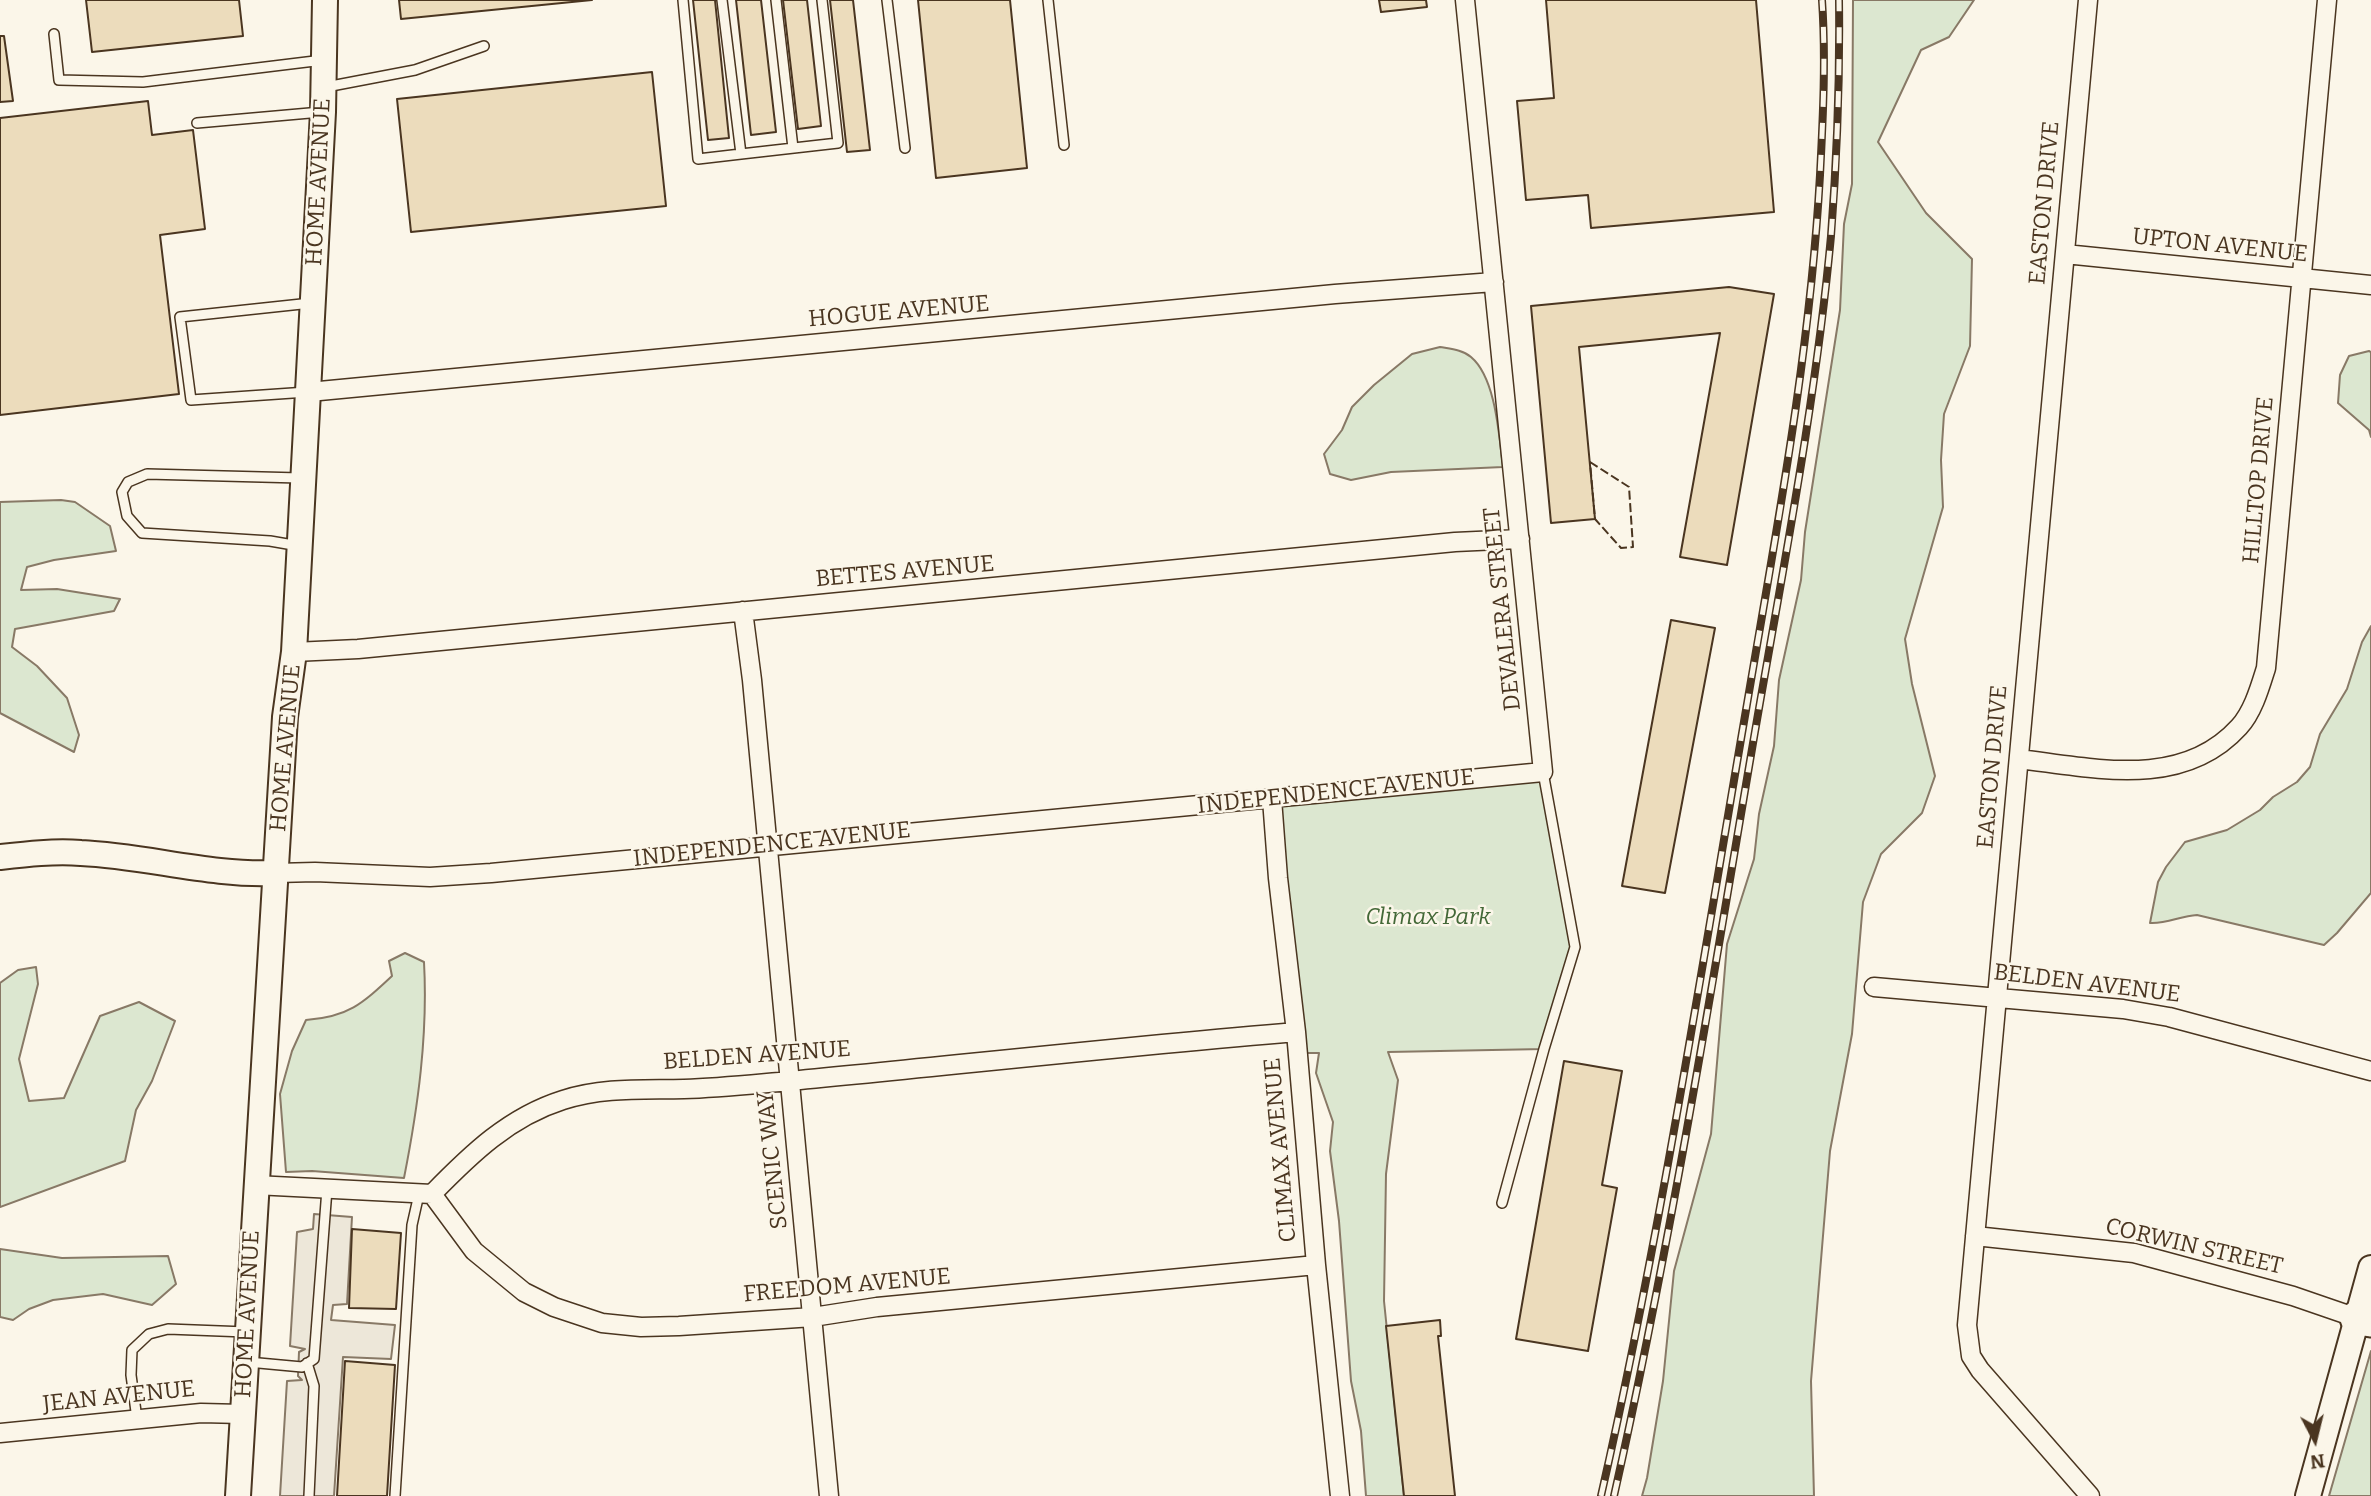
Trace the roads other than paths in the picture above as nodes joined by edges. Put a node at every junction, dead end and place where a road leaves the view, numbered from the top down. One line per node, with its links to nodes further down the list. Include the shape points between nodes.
1 (325, 0): 13 (street, HOME AVENUE)
2 (683, 0): 20 (lane, via 698,159)
3 (722, 0): 20 (lane)
4 (776, 0): 18 (lane)
5 (822, 0): 18 (lane, via 838,143)
6 (887, 0): 19 (lane)
7 (1048, 0): 17 (lane)
8 (1465, 0): 23 (street, DEVALERA STREET)
9 (2088, 0): 21 (street, EASTON DRIVE)
10 (2327, 0): 22 (street, HILLTOP DRIVE)
11 (54, 34): 13 (lane, via 59,80 143,82)
12 (484, 46): 14 (lane, via 415,70)
13 (325, 60): 14 (street, HOME AVENUE)
14 (324, 87): 15 (street, HOME AVENUE)
15 (323, 112): 16 (lane); 25 (street, HOME AVENUE)
16 (197, 123)
17 (1064, 145)
18 (793, 148): 20 (lane)
19 (905, 148)
20 (741, 154)
21 (2064, 254): 22 (street, UPTON AVENUE); 32 (street, EASTON DRIVE)
22 (2303, 279): 24 (street, UPTON AVENUE); 32 (street, HILLTOP DRIVE, via 2266,668 2241,725 2197,759 2165,768 2108,770)
23 (1494, 282): 26 (street, HOGUE AVENUE, via 1335,293); 28 (street, DEVALERA STREET)
24 (2371, 285)
25 (313, 303): 26 (street, HOME AVENUE); 26 (lane, via 180,317 191,400)
26 (309, 392): 27 (street, HOME AVENUE)
27 (304, 478): 29 (street, HOME AVENUE); 29 (lane, via 148,474 128,482 122,492 127,516 142,533)
28 (1520, 539): 30 (street, BETTES AVENUE); 33 (street, DEVALERA STREET)
29 (300, 546): 31 (street, HOME AVENUE)
30 (743, 611): 31 (street, BETTES AVENUE); 35 (street, SCENIC WAY)
31 (294, 652): 37 (street, HOME AVENUE, via 285,717)
32 (2019, 759): 39 (street, EASTON DRIVE)
33 (1543, 772): 34 (street, INDEPENDENCE AVENUE); 46 (lane, DEVALERA STREET, via 1575,947)
34 (1272, 799): 35 (street, INDEPENDENCE AVENUE); 40 (street, CLIMAX AVENUE)
35 (767, 848): 37 (street, INDEPENDENCE AVENUE, via 430,877); 42 (street, SCENIC WAY)
36 (0, 857): 37 (street, INDEPENDENCE AVENUE, via 80,852 214,872)
37 (276, 873): 43 (street, HOME AVENUE)
38 (1874, 987): 39 (street, BELDEN AVENUE)
39 (1996, 998): 41 (street, BELDEN AVENUE, via 2169,1017); 47 (street, EASTON DRIVE)
40 (1296, 1032): 42 (street, BELDEN AVENUE); 48 (street, CLIMAX AVENUE)
41 (2371, 1071)
42 (790, 1081): 45 (street, BELDEN AVENUE, via 622,1089 562,1100 503,1128); 50 (street, SCENIC WAY)
43 (255, 1185): 44 (street); 52 (street, HOME AVENUE)
44 (327, 1189): 45 (street); 54 (lane, via 314,1359)
45 (425, 1194): 50 (street, FREEDOM AVENUE, via 491,1267 524,1292 579,1316 640,1327); 60 (lane, via 412,1226)
46 (1502, 1203)
47 (1975, 1236): 51 (street, CORWIN STREET, via 2134,1253); 63 (street, EASTON DRIVE, via 1967,1325 1971,1356)
48 (1316, 1265): 50 (street, FREEDOM AVENUE); 62 (street, CLIMAX AVENUE)
49 (2371, 1268): 51 (street)
50 (813, 1317): 61 (street, SCENIC WAY)
51 (2364, 1319): 64 (street)
52 (247, 1332): 53 (street, HOME AVENUE); 56 (lane, via 169,1329 149,1334 132,1350)
53 (245, 1361): 54 (lane, via 302,1367); 55 (street, HOME AVENUE)
54 (307, 1363): 59 (lane, via 314,1386)
55 (242, 1414): 56 (street, JEAN AVENUE); 58 (street, HOME AVENUE)
56 (137, 1419): 57 (street, JEAN AVENUE)
57 (0, 1433)
58 (238, 1496)
59 (309, 1496)
60 (395, 1496)
61 (829, 1496)
62 (1340, 1496)
63 (2090, 1496)
64 (2308, 1496)

